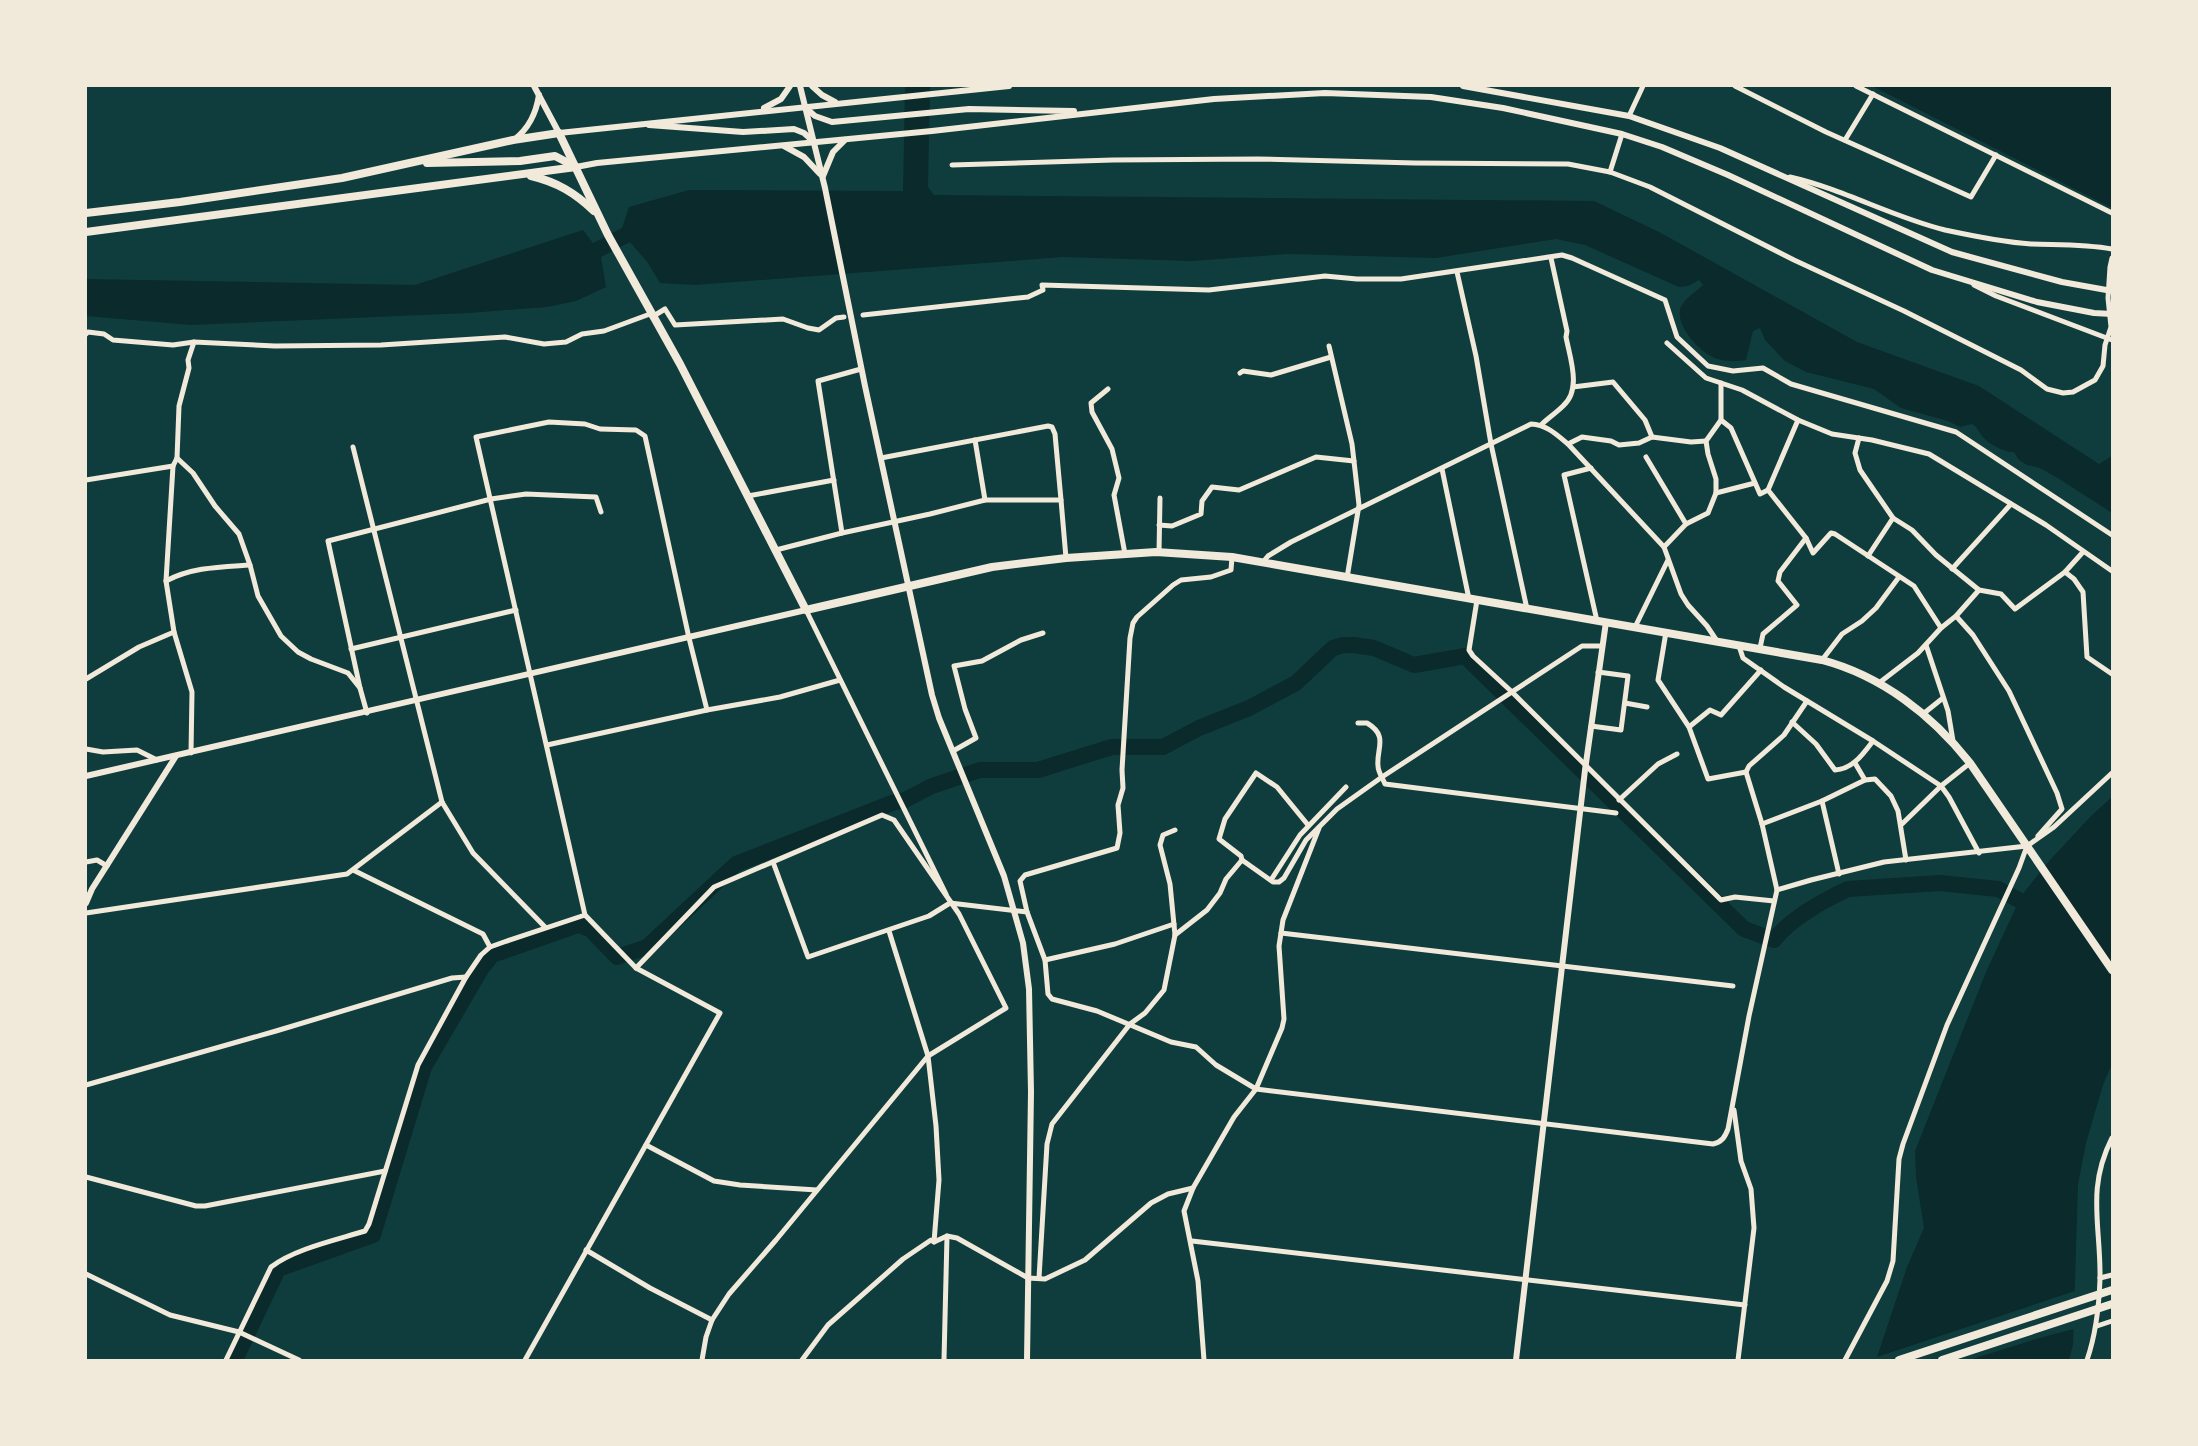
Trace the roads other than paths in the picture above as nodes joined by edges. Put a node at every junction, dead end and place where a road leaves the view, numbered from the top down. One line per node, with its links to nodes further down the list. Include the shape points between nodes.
1 (534, 86): 11 (street)
2 (790, 86): 14 (street, via 781,99)
3 (800, 86): 13 (street)
4 (812, 86): 12 (street)
5 (1009, 86): 12 (street)
6 (1463, 86): 16 (street)
7 (1643, 86): 16 (street)
8 (1735, 86): 22 (street)
9 (1856, 86): 10 (street)
10 (1873, 94): 22 (street); 25 (street)
11 (539, 95): 18 (street); 21 (street, via 530,122)
12 (836, 103): 13 (street)
13 (805, 106): 14 (street); 15 (street, via 815,116 832,122 969,109); 23 (street)
14 (758, 111): 17 (street)
15 (1092, 112): 19 (street, via 1283,94 1367,94 1470,102); 20 (street)
16 (1629, 116): 31 (street)
17 (640, 123): 18 (street); 23 (street, via 743,132 794,129)
18 (559, 133): 21 (main road); 28 (main road)
19 (1622, 134): 29 (street); 41 (street, via 1662,147 1932,270)
20 (845, 139): 23 (street); 32 (street, via 833,152)
21 (513, 140): 26 (main road)
22 (1845, 140): 25 (street, via 1971,197)
23 (815, 143): 24 (street); 32 (street)
24 (783, 146): 28 (street); 32 (street, via 804,156)
25 (1996, 155): 34 (street)
26 (410, 163): 28 (main road, via 520,161 555,156); 33 (main road, via 331,179)
27 (952, 165): 29 (street, via 1258,159 1568,164)
28 (576, 167): 30 (main road); 35 (main road)
29 (1610, 172): 39 (street, via 1904,311 2021,370 2047,389 2063,393 2095,380 2103,366 2111,327 2108,298)
30 (524, 175): 35 (main road, via 565,188); 36 (main road)
31 (1785, 176): 37 (street, via 1942,229 2008,241); 42 (street, via 1952,252 2061,282)
32 (822, 177): 53 (street)
33 (86, 213)
34 (2112, 213)
35 (599, 216): 44 (main road)
36 (86, 231)
37 (2112, 249)
38 (1551, 258): 40 (street); 54 (street, via 1572,258 1665,300 1677,337 1708,366); 57 (street, via 1567,331)
39 (2112, 258)
40 (1457, 272): 45 (street, via 1401,279 1325,276 1209,290 1042,285 1043,290 1028,297); 66 (street)
41 (1972, 284): 43 (street, via 2037,302); 48 (street)
42 (2112, 291)
43 (2112, 314)
44 (651, 315): 46 (street, via 665,309 675,325 783,319 819,330); 49 (street, via 566,342 544,344 506,337 381,345); 81 (main road)
45 (863, 315)
46 (844, 317)
47 (86, 334): 49 (street, via 174,345)
48 (2112, 340)
49 (194, 342): 70 (street, via 179,406)
50 (1667, 343): 56 (street, via 1706,378)
51 (1329, 346): 52 (street)
52 (1331, 357): 55 (street, via 1271,375); 72 (street)
53 (861, 369): 71 (street); 77 (street, via 818,381)
54 (1720, 369): 56 (street); 95 (street, via 1763,368 1791,384 1956,432)
55 (1240, 373)
56 (1719, 382): 59 (street); 60 (street)
57 (1573, 387): 61 (street, via 1565,405); 62 (street, via 1613,382 1645,420)
58 (1108, 389): 101 (street, via 1091,404 1112,449 1119,478 1114,495)
59 (1721, 420): 65 (street); 78 (street, via 1731,428)
60 (1798, 420): 63 (street, via 1832,434); 79 (street)
61 (1541, 425): 66 (street, via 1531,424); 67 (street)
62 (1652, 438): 65 (street); 67 (street, via 1619,445 1582,437)
63 (1859, 438): 86 (street, via 1929,454); 89 (street, via 1855,453 1860,470)
64 (975, 440): 71 (street); 84 (street); 85 (street, via 1052,427)
65 (1706, 441): 80 (street)
66 (1491, 444): 75 (street); 117 (street)
67 (1568, 444): 74 (street)
68 (353, 447): 93 (street)
69 (1646, 457): 91 (street)
70 (177, 458): 73 (street); 107 (street, via 194,473 239,534)
71 (881, 458): 90 (street)
72 (1354, 461): 87 (street); 92 (street, via 1316,457 1239,490 1212,487 1202,501 1202,514 1172,526)
73 (173, 466): 76 (street); 113 (street)
74 (1592, 468): 97 (street); 121 (street, via 1564,475)
75 (1442, 469): 87 (street); 116 (street)
76 (86, 480)
77 (834, 480): 81 (street); 94 (street)
78 (1755, 483): 79 (street, via 1760,494); 80 (street)
79 (1768, 489): 96 (street)
80 (1716, 493): 91 (street, via 1708,513)
81 (748, 496): 98 (main road)
82 (1160, 498): 92 (street)
83 (490, 499): 88 (street, via 526,494 596,497); 93 (street); 118 (street); 128 (street, via 476,436 549,422 636,430 645,436)
84 (985, 500): 85 (street); 90 (street)
85 (1061, 500): 103 (street)
86 (2011, 504): 99 (street); 108 (street)
87 (1358, 510): 106 (street, via 1291,542); 112 (street)
88 (601, 512)
89 (1893, 518): 102 (street); 108 (street, via 1912,530)
90 (895, 521): 94 (street); 114 (street)
91 (1686, 524): 97 (street)
92 (1159, 525): 100 (street)
93 (375, 530): 127 (street); 134 (street, via 328,540)
94 (842, 533): 98 (street)
95 (2112, 535)
96 (1806, 538): 102 (street, via 1814,553 1831,533); 133 (street, via 1780,572 1778,581 1797,605 1763,634)
97 (1664, 547): 105 (street)
98 (776, 550): 119 (main road)
99 (2083, 552): 109 (street); 110 (street)
100 (1159, 553): 101 (main road); 104 (main road)
101 (1125, 554): 103 (main road)
102 (1868, 556): 111 (street)
103 (1066, 558): 114 (main road, via 992,567)
104 (1232, 558): 106 (main road); 201 (street, via 1231,570 1173,585 1133,623 1117,848 1025,874 1020,881)
105 (1668, 560): 122 (street); 129 (street, via 1688,605)
106 (1262, 564): 112 (main road)
107 (250, 565): 113 (street, via 181,573); 143 (street, via 258,596 281,636 298,652 348,673)
108 (1952, 568): 115 (street)
109 (2112, 571)
110 (2065, 572): 115 (street, via 2015,609 2001,594); 139 (street, via 2083,592 2087,657)
111 (1899, 577): 123 (street, via 1914,586); 135 (street, via 1876,608 1842,634)
112 (1347, 578): 116 (main road)
113 (166, 581): 124 (street)
114 (909, 587): 119 (main road); 161 (street, via 932,695)
115 (1978, 590): 120 (street)
116 (1473, 600): 117 (main road); 144 (street, via 1469,650)
117 (1527, 609): 121 (main road)
118 (516, 610): 127 (street); 138 (street)
119 (806, 610): 128 (street); 141 (street)
120 (1956, 616): 123 (street); 186 (street, via 2009,691 2057,793 2062,809)
121 (1602, 622): 122 (main road); 132 (street)
122 (1635, 627): 125 (main road)
123 (1941, 628): 131 (street)
124 (174, 632): 140 (street, via 139,647); 162 (street, via 192,692)
125 (1666, 632): 129 (main road); 156 (street, via 1658,680)
126 (1043, 633): 161 (street, via 982,661 954,666 964,709 976,738)
127 (400, 637): 134 (street); 146 (street)
128 (689, 638): 138 (street); 150 (street)
129 (1718, 641): 130 (main road)
130 (1738, 645): 133 (main road); 136 (street, via 1743,658)
131 (1926, 645): 142 (street); 145 (street)
132 (1602, 646): 137 (street); 144 (street, via 1582,646)
133 (1760, 648): 135 (main road)
134 (351, 649): 143 (street)
135 (1822, 660): 142 (main road)
136 (1761, 670): 147 (street); 156 (street, via 1721,715 1710,710)
137 (1598, 672): 148 (street, via 1628,676); 155 (street)
138 (530, 674): 146 (street); 159 (street)
139 (2112, 674)
140 (86, 679)
141 (840, 680): 150 (street, via 780,697); 199 (street)
142 (1879, 683): 152 (main road)
143 (360, 688): 151 (street)
144 (1511, 693): 168 (street); 172 (street)
145 (1943, 698): 152 (street); 158 (street)
146 (416, 700): 151 (street); 178 (street)
147 (1807, 701): 153 (street); 157 (street)
148 (1625, 703): 149 (street); 155 (street, via 1621,730)
149 (1647, 707)
150 (707, 710): 159 (street)
151 (367, 713): 162 (street)
152 (1923, 714): 158 (main road)
153 (1792, 722): 166 (street, via 1816,744 1835,770); 169 (street)
154 (1358, 723): 172 (street, via 1367,723 1377,732)
155 (1591, 726): 168 (street)
156 (1689, 727): 169 (street, via 1706,778)
157 (1873, 741): 166 (street); 174 (street)
158 (1953, 742): 167 (main road)
159 (547, 745): 203 (street)
160 (86, 749): 165 (street, via 137,750)
161 (953, 751): 200 (street)
162 (191, 753): 164 (street)
163 (1677, 754): 176 (street, via 1658,764)
164 (176, 756): 165 (street); 192 (street)
165 (157, 760): 171 (street)
166 (1855, 763): 173 (street)
167 (1970, 763): 174 (street); 186 (main road)
168 (1586, 768): 176 (street); 179 (street)
169 (1746, 772): 181 (street)
170 (2112, 772): 186 (street, via 2054,827)
171 (86, 776)
172 (1382, 777): 179 (street, via 1385,784); 184 (street, via 1337,809)
173 (1865, 780): 177 (street); 183 (street, via 1875,778 1891,796)
174 (1941, 786): 183 (street); 187 (street)
175 (1346, 787): 182 (street)
176 (1619, 800): 197 (street, via 1721,900 1735,897)
177 (1822, 801): 181 (street); 194 (street)
178 (442, 802): 193 (street); 205 (street, via 473,853)
179 (1581, 810): 180 (street); 211 (street)
180 (1616, 813)
181 (1762, 824): 196 (street)
182 (1308, 825): 188 (street, via 1277,787 1256,773 1225,819 1219,839); 195 (street)
183 (1901, 825): 189 (street)
184 (1319, 828): 195 (street, via 1306,840 1284,878 1279,882); 207 (street)
185 (1174, 830): 204 (street, via 1163,835 1160,845 1170,884)
186 (2030, 844): 187 (street); 213 (main road); 255 (street, via 1947,1025 1903,1144 1893,1261 1887,1281)
187 (1979, 853): 189 (street)
188 (1242, 860): 195 (street); 208 (street, via 1207,910)
189 (1906, 860): 194 (street)
190 (86, 862): 192 (street, via 97,860)
191 (773, 862): 199 (street, via 882,814 894,820); 206 (street, via 808,957); 212 (street, via 714,886)
192 (107, 866): 198 (street)
193 (353, 870): 202 (street); 209 (street, via 483,934)
194 (1839, 874): 196 (street)
195 (1271, 880)
196 (1777, 890): 197 (street)
197 (1774, 902): 220 (street)
198 (86, 903)
199 (950, 903): 200 (street); 206 (street, via 929,916); 217 (street, via 1006,1008)
200 (1015, 911): 201 (street); 234 (street, via 1029,989)
201 (1027, 912): 210 (street)
202 (86, 913)
203 (585, 915): 205 (street); 212 (street)
204 (1174, 924): 208 (street); 210 (street, via 1115,944)
205 (545, 927): 209 (street)
206 (889, 931): 217 (street)
207 (1281, 933): 211 (street); 219 (street, via 1283,1024)
208 (1175, 935): 216 (street, via 1164,990)
209 (490, 948): 214 (street)
210 (1045, 960): 216 (street, via 1048,994 1052,999)
211 (1562, 965): 215 (street); 221 (street)
212 (636, 968): 223 (street, via 720,1013)
213 (2112, 970)
214 (466, 977): 218 (street); 224 (street, via 418,1065)
215 (1733, 986)
216 (1131, 1024): 219 (street, via 1172,1042 1196,1047 1216,1065); 235 (street, via 1063,1109 1048,1134)
217 (928, 1056): 227 (street); 229 (street, via 939,1180)
218 (86, 1085)
219 (1256, 1089): 221 (street); 226 (street, via 1234,1117)
220 (1733, 1102): 221 (street, via 1728,1129 1719,1143); 240 (street, via 1741,1161 1754,1207)
221 (1544, 1124): 237 (street)
222 (2112, 1138): 236 (street, via 2096,1191)
223 (646, 1145): 227 (street, via 714,1181); 231 (street)
224 (385, 1171): 225 (street, via 205,1206); 244 (street, via 365,1231 294,1254 271,1267)
225 (86, 1177)
226 (1193, 1188): 230 (street, via 1184,1211); 235 (street, via 1151,1203 1085,1260 1045,1279)
227 (817, 1190): 241 (street, via 729,1294)
228 (947, 1236): 229 (street); 234 (street); 250 (street)
229 (934, 1242): 249 (street, via 931,1240 903,1259 828,1325)
230 (1192, 1242): 237 (street); 252 (street)
231 (586, 1250): 241 (street); 247 (street)
232 (86, 1274): 244 (street, via 170,1316)
233 (2112, 1275): 236 (street)
234 (1028, 1278): 235 (street); 251 (street)
235 (1039, 1278)
236 (2100, 1278): 243 (street)
237 (1526, 1280): 240 (street); 253 (street)
238 (2112, 1290): 256 (main road)
239 (2112, 1304): 257 (main road)
240 (1745, 1305): 254 (street)
241 (712, 1320): 248 (street)
242 (2112, 1321): 243 (street)
243 (2097, 1326): 258 (street)
244 (240, 1332): 245 (street); 246 (street)
245 (226, 1360)
246 (299, 1360)
247 (525, 1360)
248 (702, 1360)
249 (802, 1360)
250 (944, 1360)
251 (1027, 1360)
252 (1204, 1360)
253 (1516, 1360)
254 (1738, 1360)
255 (1845, 1360)
256 (1899, 1360)
257 (1942, 1360)
258 (2087, 1360)

